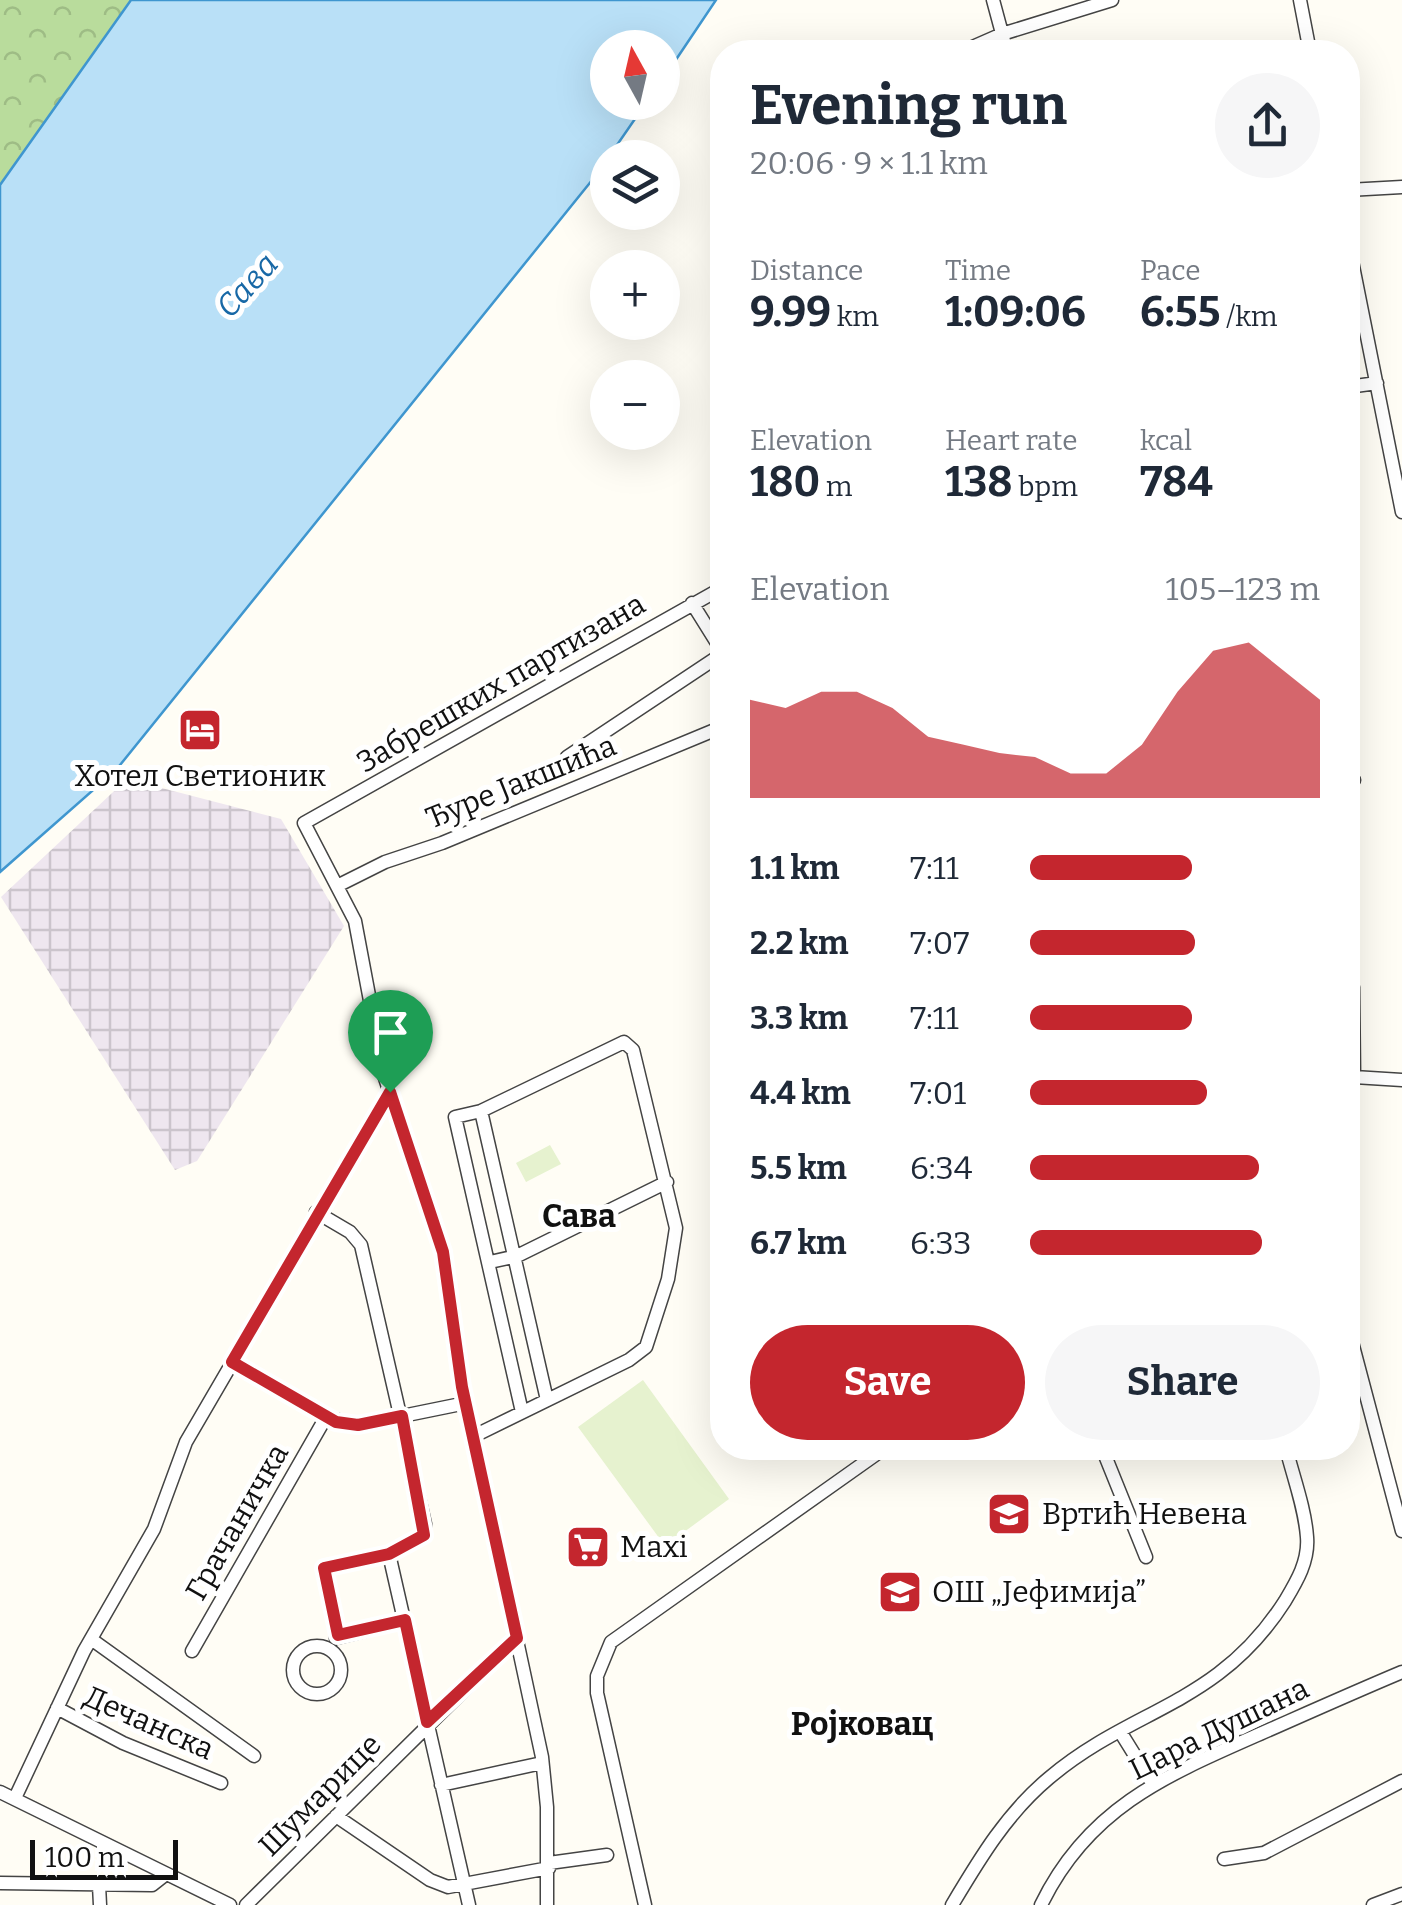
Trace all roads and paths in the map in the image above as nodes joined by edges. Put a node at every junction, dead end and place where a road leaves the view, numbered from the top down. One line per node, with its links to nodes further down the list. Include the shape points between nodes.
1 (993, 0): 4 (street)
2 (1112, 0): 4 (street)
3 (1300, 0): 7 (street)
4 (1002, 34): 5 (street); 6 (street)
5 (988, 40)
6 (1004, 40)
7 (1308, 40)
8 (1402, 187): 9 (street)
9 (1360, 189)
10 (1360, 298): 11 (street)
11 (1378, 384): 12 (street); 13 (street)
12 (1360, 386)
13 (1402, 508)
14 (710, 594): 15 (street, Забрешких партизана)
15 (692, 603): 16 (street); 20 (street, Забрешких партизана, via 305,821)
16 (710, 632)
17 (710, 660): 19 (street)
18 (710, 732): 20 (street, Ђуре Јакшића)
19 (567, 756)
20 (339, 884): 23 (street, via 355,921)
21 (1360, 1077): 22 (street)
22 (1402, 1080)
23 (390, 1092): 26 (street); 32 (street, via 443,1252)
24 (481, 1111): 25 (street, via 624,1042 634,1050); 27 (street); 28 (street, via 455,1118)
25 (667, 1182): 27 (street); 31 (street, via 676,1238 646,1347)
26 (316, 1212): 29 (street); 34 (street, via 362,1245)
27 (517, 1256): 28 (street); 31 (street)
28 (490, 1262): 33 (street)
29 (232, 1362): 35 (street); 46 (street, via 186,1442 154,1529)
30 (1360, 1384): 40 (street)
31 (547, 1400): 33 (street)
32 (466, 1403): 34 (street); 36 (street)
33 (522, 1412): 36 (street)
34 (402, 1416): 35 (street, via 358,1425); 41 (street, via 424,1535)
35 (326, 1417): 48 (street, Грачаничка)
36 (474, 1436): 45 (street)
37 (868, 1460): 75 (street, via 611,1642 596,1693)
38 (1107, 1460): 42 (street)
39 (1289, 1460): 52 (street, via 1308,1537 1299,1578 1280,1609 1196,1693)
40 (1402, 1531)
41 (389, 1554): 43 (street); 44 (street, via 324,1568)
42 (1146, 1557)
43 (405, 1620): 44 (street); 51 (street)
44 (338, 1635): 47 (street)
45 (517, 1638): 51 (street, Шумарице); 54 (street)
46 (91, 1639): 50 (street); 53 (street)
47 (330, 1649)
48 (192, 1651)
49 (1402, 1672): 57 (street, Цара Душана)
50 (57, 1708): 56 (street, Дечанска); 60 (street)
51 (427, 1722): 58 (street); 61 (street, Шумарице)
52 (1121, 1733): 57 (street); 76 (street, via 1050,1776 1011,1814)
53 (254, 1756)
54 (542, 1763): 58 (street); 64 (street)
55 (1402, 1781): 63 (street, via 1264,1853)
56 (221, 1782)
57 (1152, 1783): 77 (street, Цара Душана, via 1098,1825 1056,1875)
58 (441, 1785): 68 (street)
59 (0, 1792): 60 (street)
60 (15, 1798): 65 (street)
61 (336, 1816): 68 (street, via 430,1880); 72 (street, Шумарице)
62 (607, 1854): 64 (street)
63 (1224, 1859)
64 (549, 1866): 68 (street); 74 (street)
65 (166, 1874): 67 (street, via 152,1884); 71 (street)
66 (0, 1883): 67 (street)
67 (100, 1885): 70 (street)
68 (465, 1887): 73 (street)
69 (1402, 1894): 78 (street)
70 (100, 1905)
71 (230, 1905)
72 (246, 1905)
73 (468, 1905)
74 (547, 1905)
75 (645, 1905)
76 (952, 1905)
77 (1042, 1905)
78 (1373, 1905)

